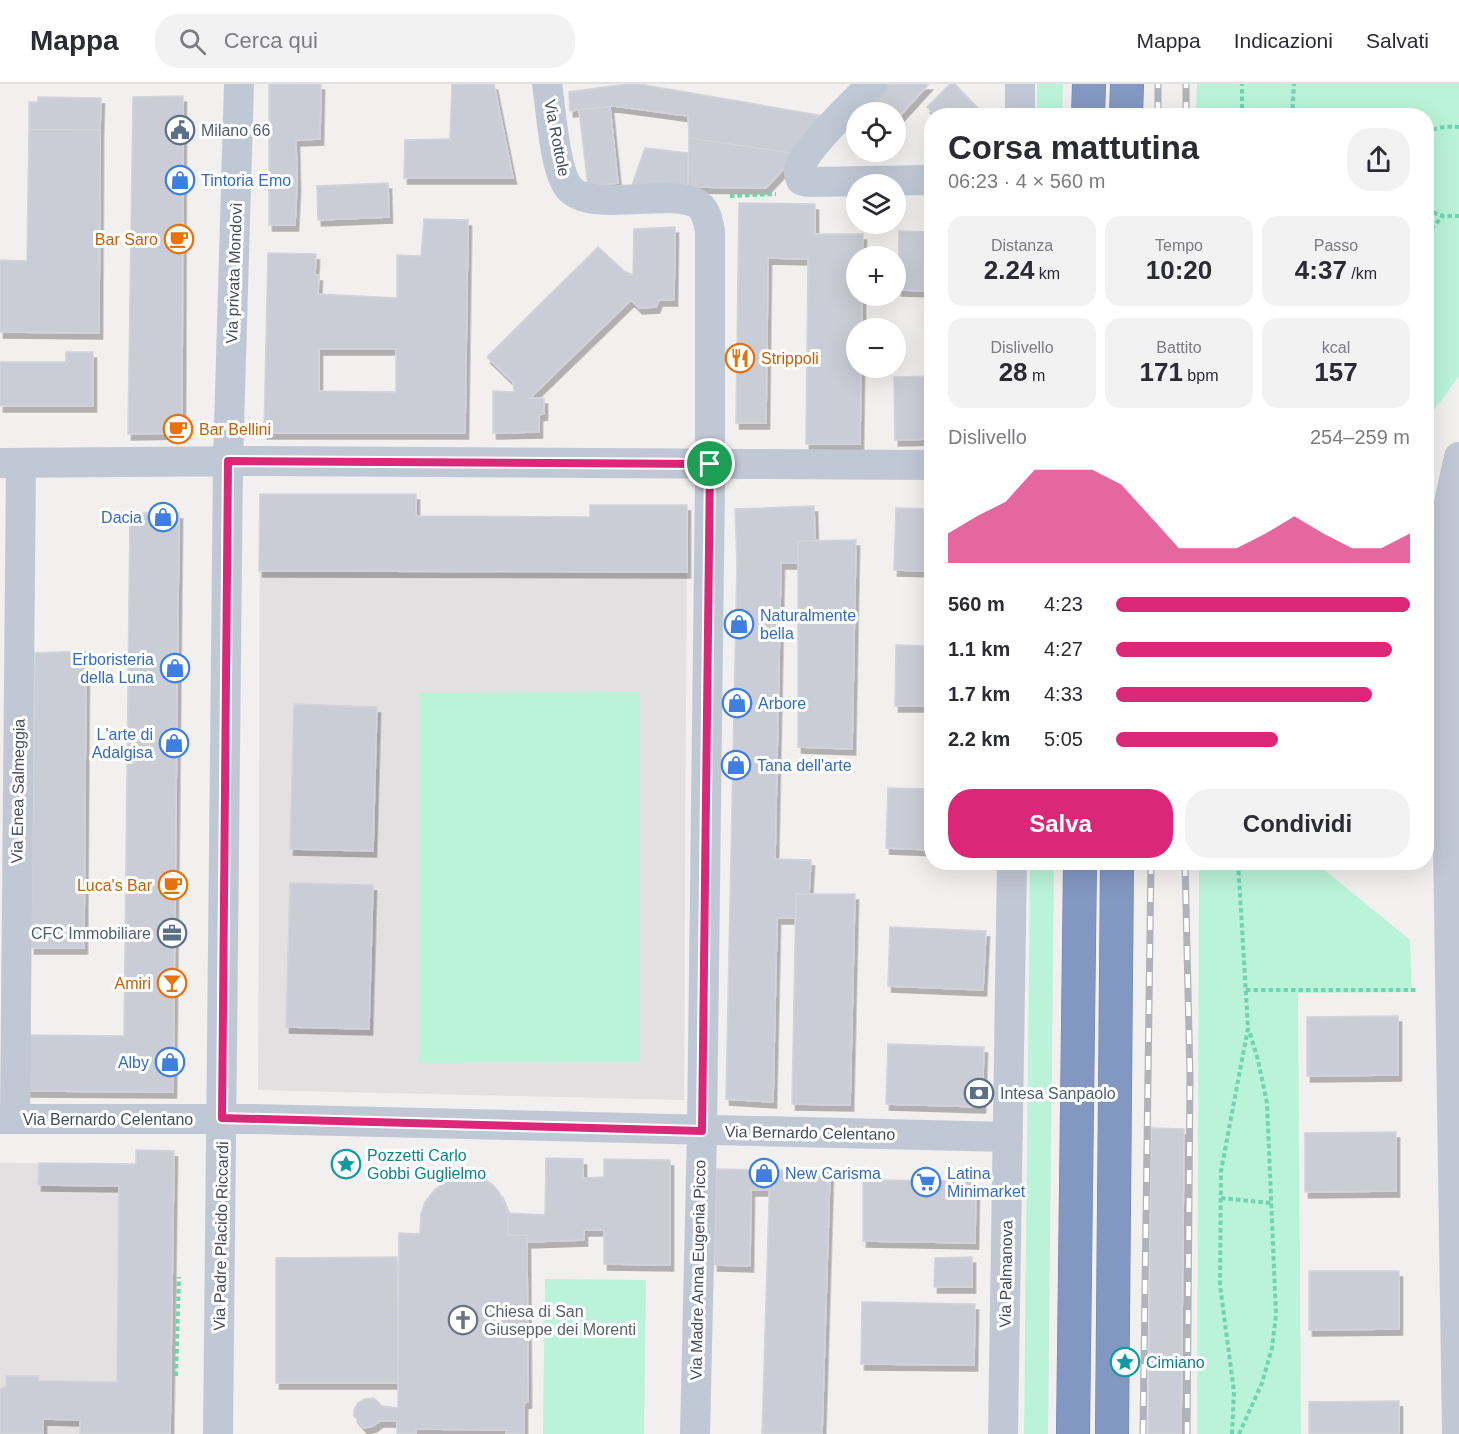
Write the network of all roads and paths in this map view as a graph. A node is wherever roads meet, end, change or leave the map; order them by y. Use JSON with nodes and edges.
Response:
{"nodes":[{"id":1,"x":239,"y":84,"type":"edge"},
{"id":2,"x":547,"y":84,"type":"edge"},
{"id":3,"x":872,"y":84,"type":"edge"},
{"id":4,"x":1020,"y":84,"type":"edge"},
{"id":5,"x":1089,"y":84,"type":"edge"},
{"id":6,"x":1127,"y":84,"type":"edge"},
{"id":7,"x":1242,"y":84,"type":"edge"},
{"id":8,"x":1294,"y":84,"type":"edge"},
{"id":9,"x":1020,"y":108,"type":"edge"},
{"id":10,"x":1088,"y":108,"type":"edge"},
{"id":11,"x":1126,"y":108,"type":"edge"},
{"id":12,"x":1242,"y":108,"type":"edge"},
{"id":13,"x":1292,"y":108,"type":"edge"},
{"id":14,"x":1459,"y":127,"type":"edge"},
{"id":15,"x":1434,"y":129,"type":"edge"},
{"id":16,"x":801,"y":180,"type":"junction"},
{"id":17,"x":924,"y":180,"type":"edge"},
{"id":18,"x":730,"y":196,"type":"dead end"},
{"id":19,"x":702,"y":208,"type":"joint"},
{"id":20,"x":1434,"y":213,"type":"edge"},
{"id":21,"x":1443,"y":216,"type":"junction"},
{"id":22,"x":1459,"y":216,"type":"edge"},
{"id":23,"x":1434,"y":226,"type":"edge"},
{"id":24,"x":1459,"y":457,"type":"edge"},
{"id":25,"x":228,"y":461,"type":"junction"},
{"id":26,"x":10,"y":463,"type":"edge"},
{"id":27,"x":710,"y":464,"type":"junction"},
{"id":28,"x":924,"y":465,"type":"edge"},
{"id":29,"x":1012,"y":870,"type":"edge"},
{"id":30,"x":1080,"y":870,"type":"edge"},
{"id":31,"x":1117,"y":870,"type":"edge"},
{"id":32,"x":1238,"y":870,"type":"edge"},
{"id":33,"x":1246,"y":990,"type":"junction"},
{"id":34,"x":1418,"y":990,"type":"dead end"},
{"id":35,"x":1248,"y":1028,"type":"junction"},
{"id":36,"x":222,"y":1118,"type":"junction"},
{"id":37,"x":7,"y":1119,"type":"edge"},
{"id":38,"x":702,"y":1131,"type":"junction"},
{"id":39,"x":1008,"y":1137,"type":"junction"},
{"id":40,"x":1221,"y":1198,"type":"junction"},
{"id":41,"x":1271,"y":1203,"type":"junction"},
{"id":42,"x":179,"y":1277,"type":"dead end"},
{"id":43,"x":1457,"y":1283,"type":"edge"},
{"id":44,"x":176,"y":1376,"type":"dead end"},
{"id":45,"x":218,"y":1434,"type":"edge"},
{"id":46,"x":695,"y":1434,"type":"edge"},
{"id":47,"x":1003,"y":1434,"type":"edge"},
{"id":48,"x":1073,"y":1434,"type":"edge"},
{"id":49,"x":1112,"y":1434,"type":"edge"},
{"id":50,"x":1232,"y":1434,"type":"edge"},
{"id":51,"x":1239,"y":1434,"type":"edge"},
{"id":52,"x":1457,"y":1434,"type":"edge"}],
"edges":[{"from":1,"to":25,"type":"street","name":"Via privata Mondovì"},
{"from":2,"to":19,"type":"street","name":"Via Rottole"},
{"from":3,"to":16,"type":"street"},
{"from":4,"to":9,"type":"street"},
{"from":5,"to":10,"type":"highway"},
{"from":6,"to":11,"type":"highway"},
{"from":7,"to":12,"type":"path"},
{"from":8,"to":13,"type":"path"},
{"from":14,"to":15,"type":"path"},
{"from":16,"to":17,"type":"street"},
{"from":16,"to":18,"type":"path"},
{"from":19,"to":27,"type":"street","name":"Via Madre Anna Eugenia Picco"},
{"from":20,"to":21,"type":"path"},
{"from":21,"to":22,"type":"path"},
{"from":21,"to":23,"type":"path"},
{"from":24,"to":43,"type":"street"},
{"from":25,"to":26,"type":"street"},
{"from":25,"to":27,"type":"street"},
{"from":25,"to":36,"type":"street","name":"Via Padre Placido Riccardi"},
{"from":26,"to":37,"type":"street","name":"Via Enea Salmeggia"},
{"from":27,"to":28,"type":"street"},
{"from":27,"to":38,"type":"street","name":"Via Madre Anna Eugenia Picco"},
{"from":29,"to":39,"type":"street","name":"Via Palmanova"},
{"from":30,"to":48,"type":"highway"},
{"from":31,"to":49,"type":"highway"},
{"from":32,"to":33,"type":"path"},
{"from":33,"to":34,"type":"path"},
{"from":33,"to":35,"type":"path"},
{"from":35,"to":40,"type":"path"},
{"from":35,"to":41,"type":"path"},
{"from":36,"to":37,"type":"street","name":"Via Bernardo Celentano"},
{"from":36,"to":38,"type":"street","name":"Via Bernardo Celentano"},
{"from":36,"to":45,"type":"street","name":"Via Padre Placido Riccardi"},
{"from":38,"to":39,"type":"street","name":"Via Bernardo Celentano"},
{"from":38,"to":46,"type":"street","name":"Via Madre Anna Eugenia Picco"},
{"from":39,"to":47,"type":"street","name":"Via Palmanova"},
{"from":40,"to":41,"type":"path"},
{"from":40,"to":50,"type":"path"},
{"from":41,"to":51,"type":"path"},
{"from":42,"to":44,"type":"path"},
{"from":43,"to":52,"type":"street"}]}
